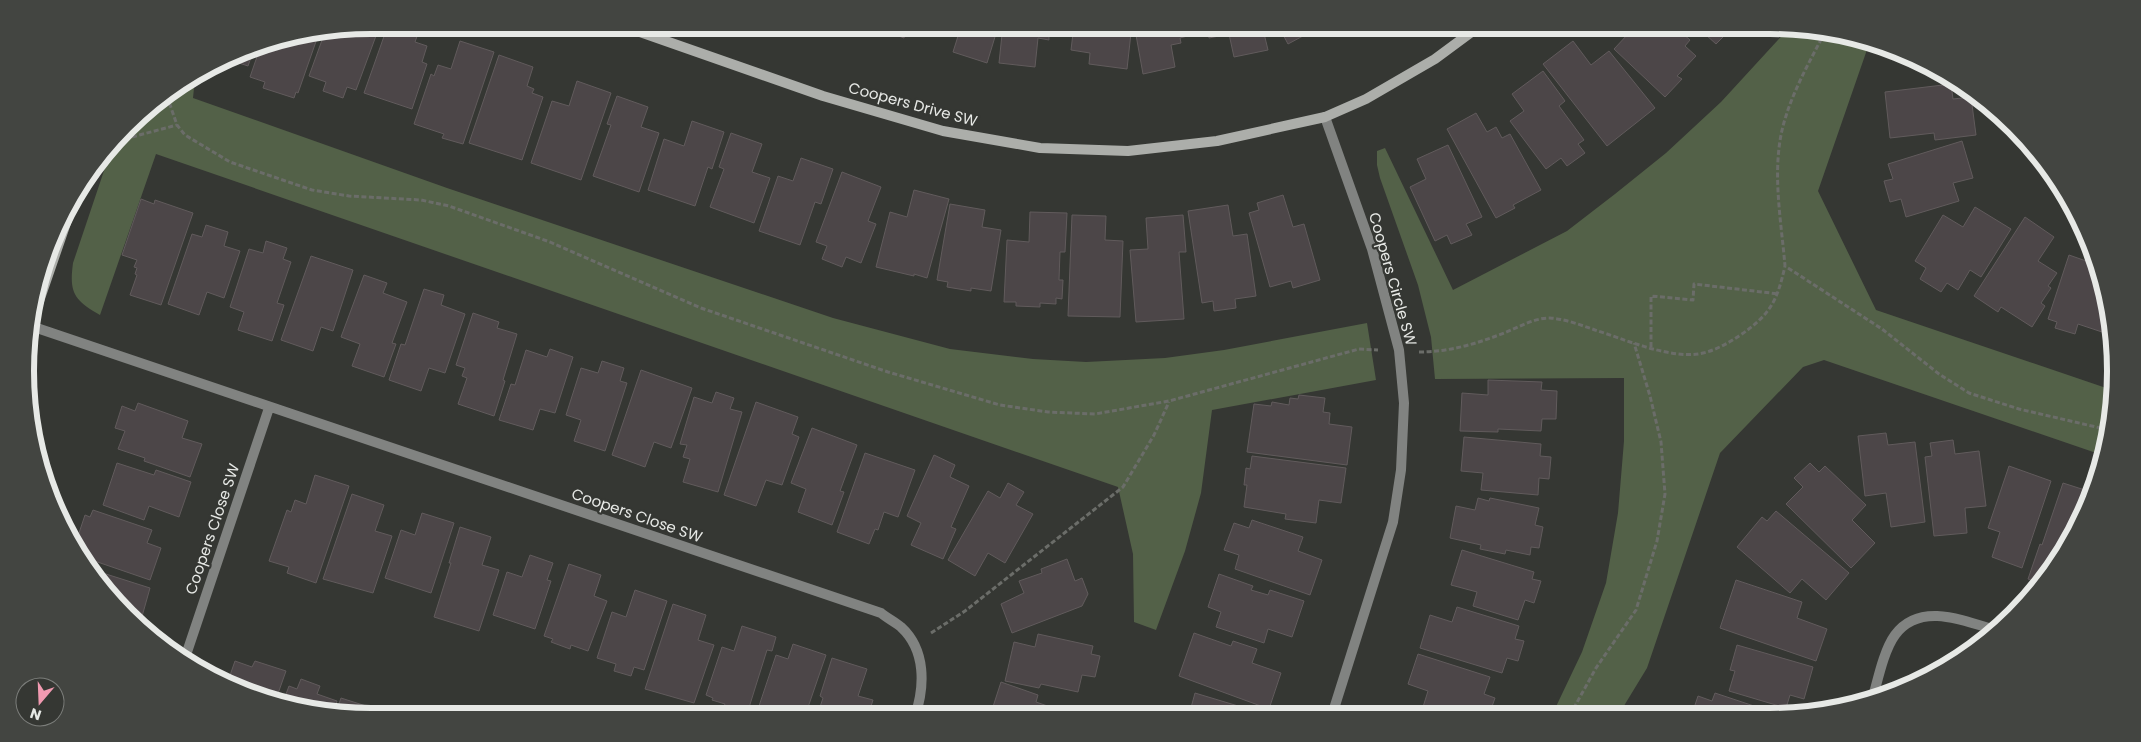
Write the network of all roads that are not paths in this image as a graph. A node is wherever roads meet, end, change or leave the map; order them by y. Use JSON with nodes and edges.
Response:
{"nodes":[{"id":1,"x":646,"y":34,"type":"edge"},
{"id":2,"x":1469,"y":34,"type":"edge"},
{"id":3,"x":1325,"y":117,"type":"junction"},
{"id":4,"x":37,"y":331,"type":"edge"},
{"id":5,"x":269,"y":408,"type":"junction"},
{"id":6,"x":1989,"y":628,"type":"edge"},
{"id":7,"x":187,"y":653,"type":"edge"},
{"id":8,"x":1875,"y":691,"type":"edge"},
{"id":9,"x":918,"y":708,"type":"edge"},
{"id":10,"x":1334,"y":708,"type":"edge"}],
"edges":[{"from":1,"to":3,"type":"street","name":"Coopers Drive SW"},
{"from":2,"to":3,"type":"street","name":"Coopers Drive SW"},
{"from":3,"to":10,"type":"street","name":"Coopers Circle SW"},
{"from":4,"to":5,"type":"street","name":"Coopers Close SW"},
{"from":5,"to":7,"type":"street","name":"Coopers Close SW"},
{"from":5,"to":9,"type":"street","name":"Coopers Close SW"},
{"from":6,"to":8,"type":"street"}]}
